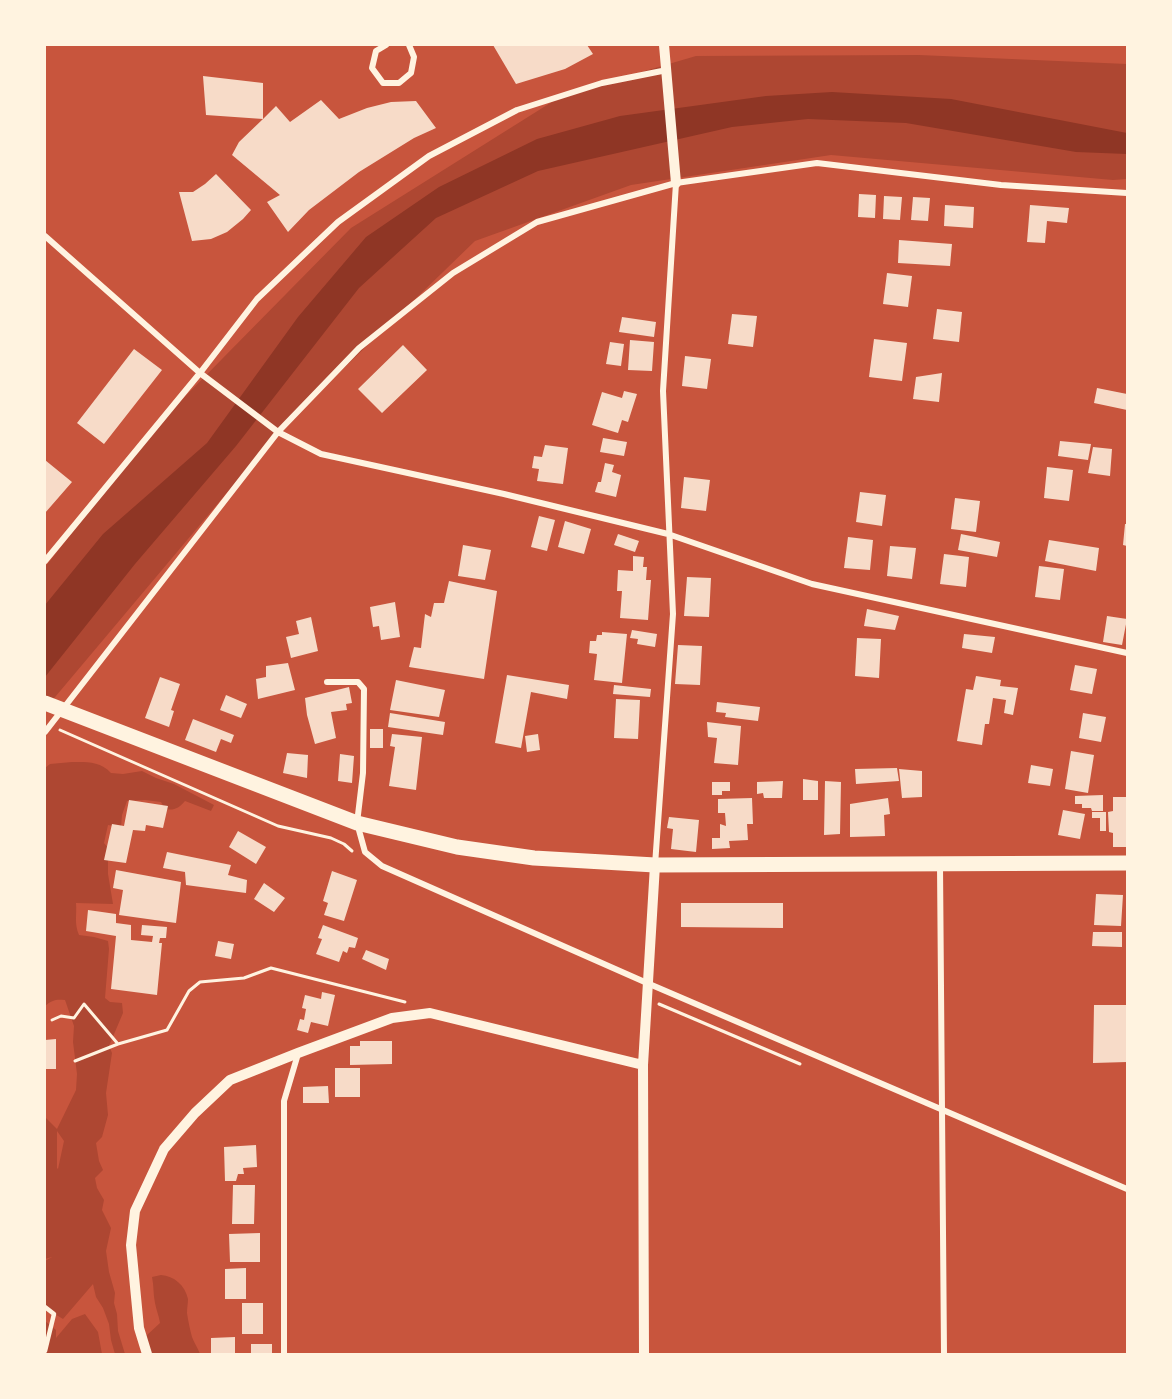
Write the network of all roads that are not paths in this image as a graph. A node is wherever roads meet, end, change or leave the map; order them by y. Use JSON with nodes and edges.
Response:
{"nodes":[{"id":1,"x":386,"y":45,"type":"edge"},
{"id":2,"x":409,"y":45,"type":"edge"},
{"id":3,"x":664,"y":45,"type":"edge"},
{"id":4,"x":667,"y":70,"type":"junction"},
{"id":5,"x":676,"y":183,"type":"junction"},
{"id":6,"x":1127,"y":193,"type":"edge"},
{"id":7,"x":45,"y":236,"type":"edge"},
{"id":8,"x":200,"y":373,"type":"junction"},
{"id":9,"x":278,"y":432,"type":"junction"},
{"id":10,"x":668,"y":534,"type":"junction"},
{"id":11,"x":45,"y":561,"type":"edge"},
{"id":12,"x":1127,"y":653,"type":"edge"},
{"id":13,"x":327,"y":682,"type":"dead end"},
{"id":14,"x":45,"y":703,"type":"edge"},
{"id":15,"x":63,"y":710,"type":"junction"},
{"id":16,"x":45,"y":732,"type":"edge"},
{"id":17,"x":357,"y":823,"type":"junction"},
{"id":18,"x":940,"y":863,"type":"junction"},
{"id":19,"x":1127,"y":863,"type":"edge"},
{"id":20,"x":655,"y":865,"type":"junction"},
{"id":21,"x":647,"y":983,"type":"junction"},
{"id":22,"x":298,"y":1053,"type":"junction"},
{"id":23,"x":643,"y":1065,"type":"junction"},
{"id":24,"x":942,"y":1109,"type":"junction"},
{"id":25,"x":1127,"y":1189,"type":"edge"},
{"id":26,"x":45,"y":1307,"type":"edge"},
{"id":27,"x":45,"y":1351,"type":"edge"},
{"id":28,"x":147,"y":1354,"type":"edge"},
{"id":29,"x":284,"y":1354,"type":"edge"},
{"id":30,"x":644,"y":1354,"type":"edge"},
{"id":31,"x":944,"y":1354,"type":"edge"}],
"edges":[{"from":1,"to":2,"type":"street"},
{"from":3,"to":4,"type":"street"},
{"from":4,"to":5,"type":"street"},
{"from":4,"to":8,"type":"street"},
{"from":5,"to":6,"type":"street"},
{"from":5,"to":9,"type":"street"},
{"from":5,"to":10,"type":"street"},
{"from":7,"to":8,"type":"street"},
{"from":8,"to":9,"type":"street"},
{"from":8,"to":11,"type":"street"},
{"from":9,"to":10,"type":"street"},
{"from":9,"to":15,"type":"street"},
{"from":10,"to":12,"type":"street"},
{"from":10,"to":20,"type":"street"},
{"from":13,"to":17,"type":"street"},
{"from":14,"to":15,"type":"main road"},
{"from":15,"to":16,"type":"street"},
{"from":15,"to":17,"type":"main road"},
{"from":17,"to":20,"type":"main road"},
{"from":17,"to":21,"type":"street"},
{"from":18,"to":19,"type":"main road"},
{"from":18,"to":20,"type":"main road"},
{"from":18,"to":24,"type":"street"},
{"from":20,"to":21,"type":"street"},
{"from":21,"to":23,"type":"street"},
{"from":21,"to":24,"type":"street"},
{"from":22,"to":23,"type":"street"},
{"from":22,"to":28,"type":"street"},
{"from":22,"to":29,"type":"street"},
{"from":23,"to":30,"type":"street"},
{"from":24,"to":25,"type":"street"},
{"from":24,"to":31,"type":"street"},
{"from":26,"to":27,"type":"lane"}]}
